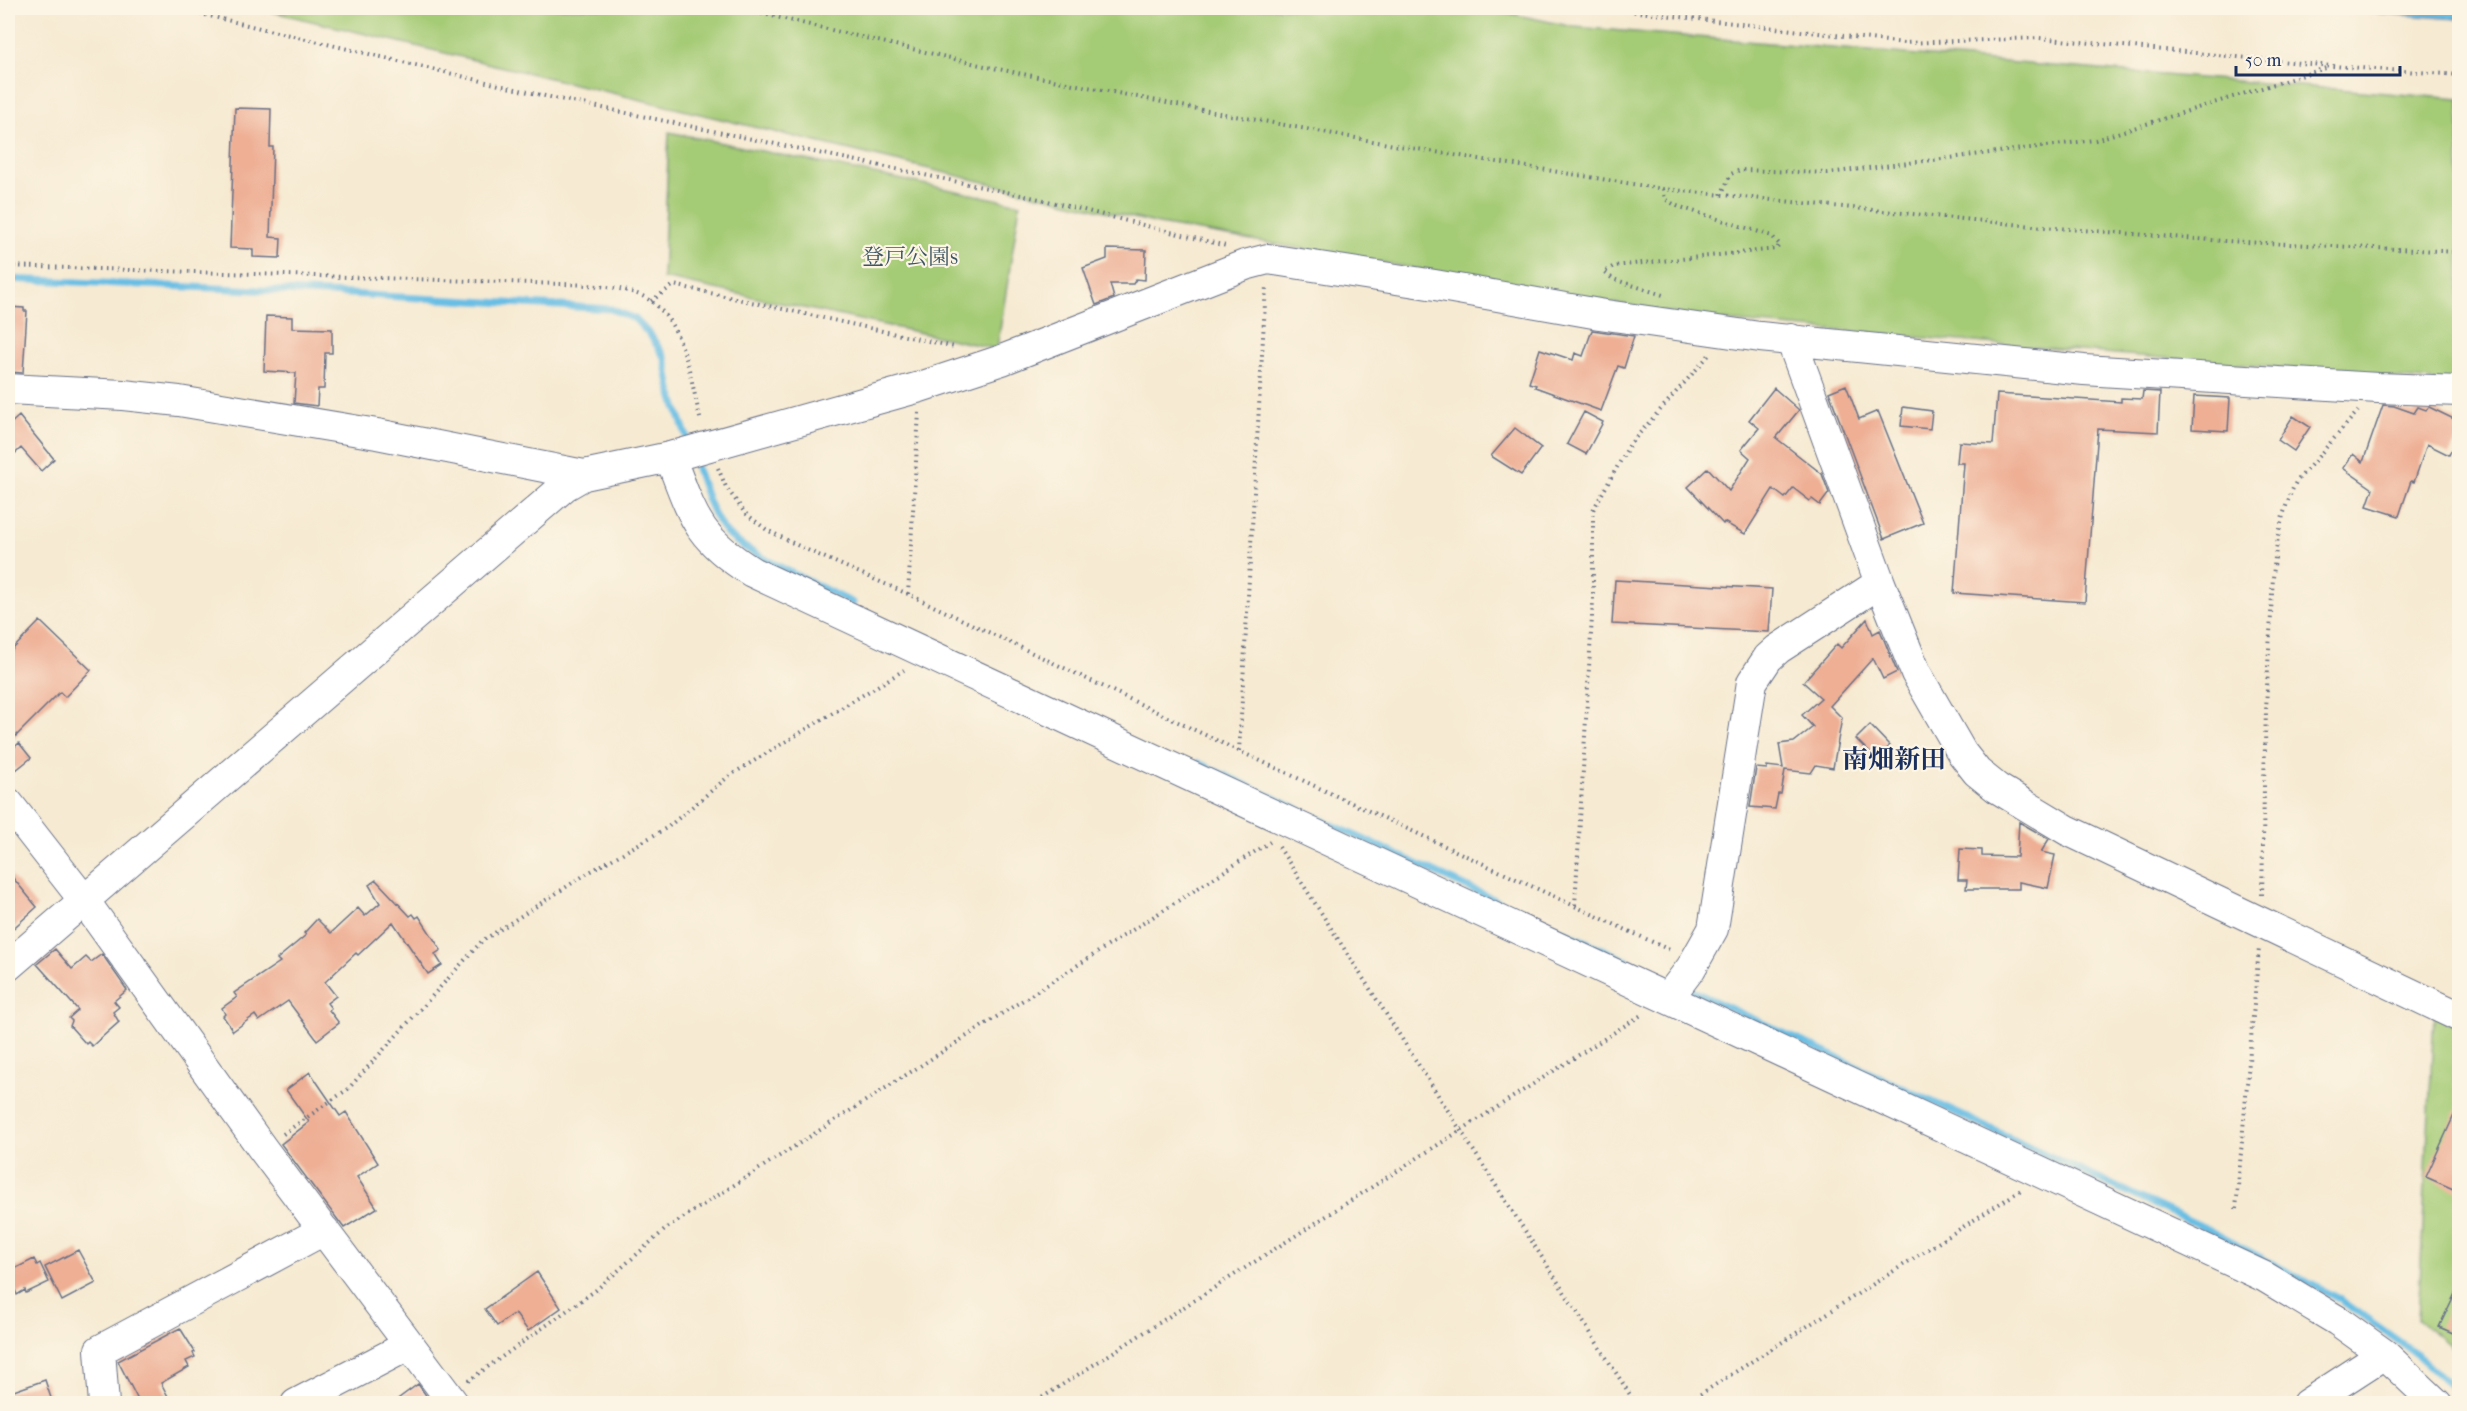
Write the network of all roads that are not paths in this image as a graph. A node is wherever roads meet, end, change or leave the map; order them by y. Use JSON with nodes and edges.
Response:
{"nodes":[{"id":1,"x":1791,"y":339,"type":"junction"},
{"id":2,"x":8,"y":389,"type":"edge"},
{"id":3,"x":2460,"y":391,"type":"edge"},
{"id":4,"x":670,"y":457,"type":"junction"},
{"id":5,"x":584,"y":475,"type":"junction"},
{"id":6,"x":1880,"y":583,"type":"junction"},
{"id":7,"x":8,"y":803,"type":"edge"},
{"id":8,"x":83,"y":899,"type":"junction"},
{"id":9,"x":8,"y":966,"type":"edge"},
{"id":10,"x":1682,"y":980,"type":"junction"},
{"id":11,"x":2460,"y":1017,"type":"edge"},
{"id":12,"x":324,"y":1230,"type":"junction"},
{"id":13,"x":409,"y":1345,"type":"junction"},
{"id":14,"x":2384,"y":1354,"type":"junction"},
{"id":15,"x":451,"y":1399,"type":"edge"},
{"id":16,"x":104,"y":1404,"type":"edge"},
{"id":17,"x":296,"y":1404,"type":"edge"},
{"id":18,"x":2307,"y":1404,"type":"edge"},
{"id":19,"x":2437,"y":1404,"type":"edge"}],
"edges":[{"from":1,"to":3,"type":"street"},
{"from":1,"to":4,"type":"street"},
{"from":1,"to":6,"type":"street"},
{"from":2,"to":5,"type":"street"},
{"from":4,"to":5,"type":"street"},
{"from":4,"to":10,"type":"street"},
{"from":5,"to":8,"type":"street"},
{"from":6,"to":10,"type":"street"},
{"from":6,"to":11,"type":"street"},
{"from":7,"to":8,"type":"street"},
{"from":8,"to":9,"type":"street"},
{"from":8,"to":12,"type":"street"},
{"from":10,"to":14,"type":"street"},
{"from":12,"to":13,"type":"street"},
{"from":12,"to":16,"type":"street"},
{"from":13,"to":15,"type":"street"},
{"from":13,"to":17,"type":"street"},
{"from":14,"to":18,"type":"street"},
{"from":14,"to":19,"type":"street"}]}
